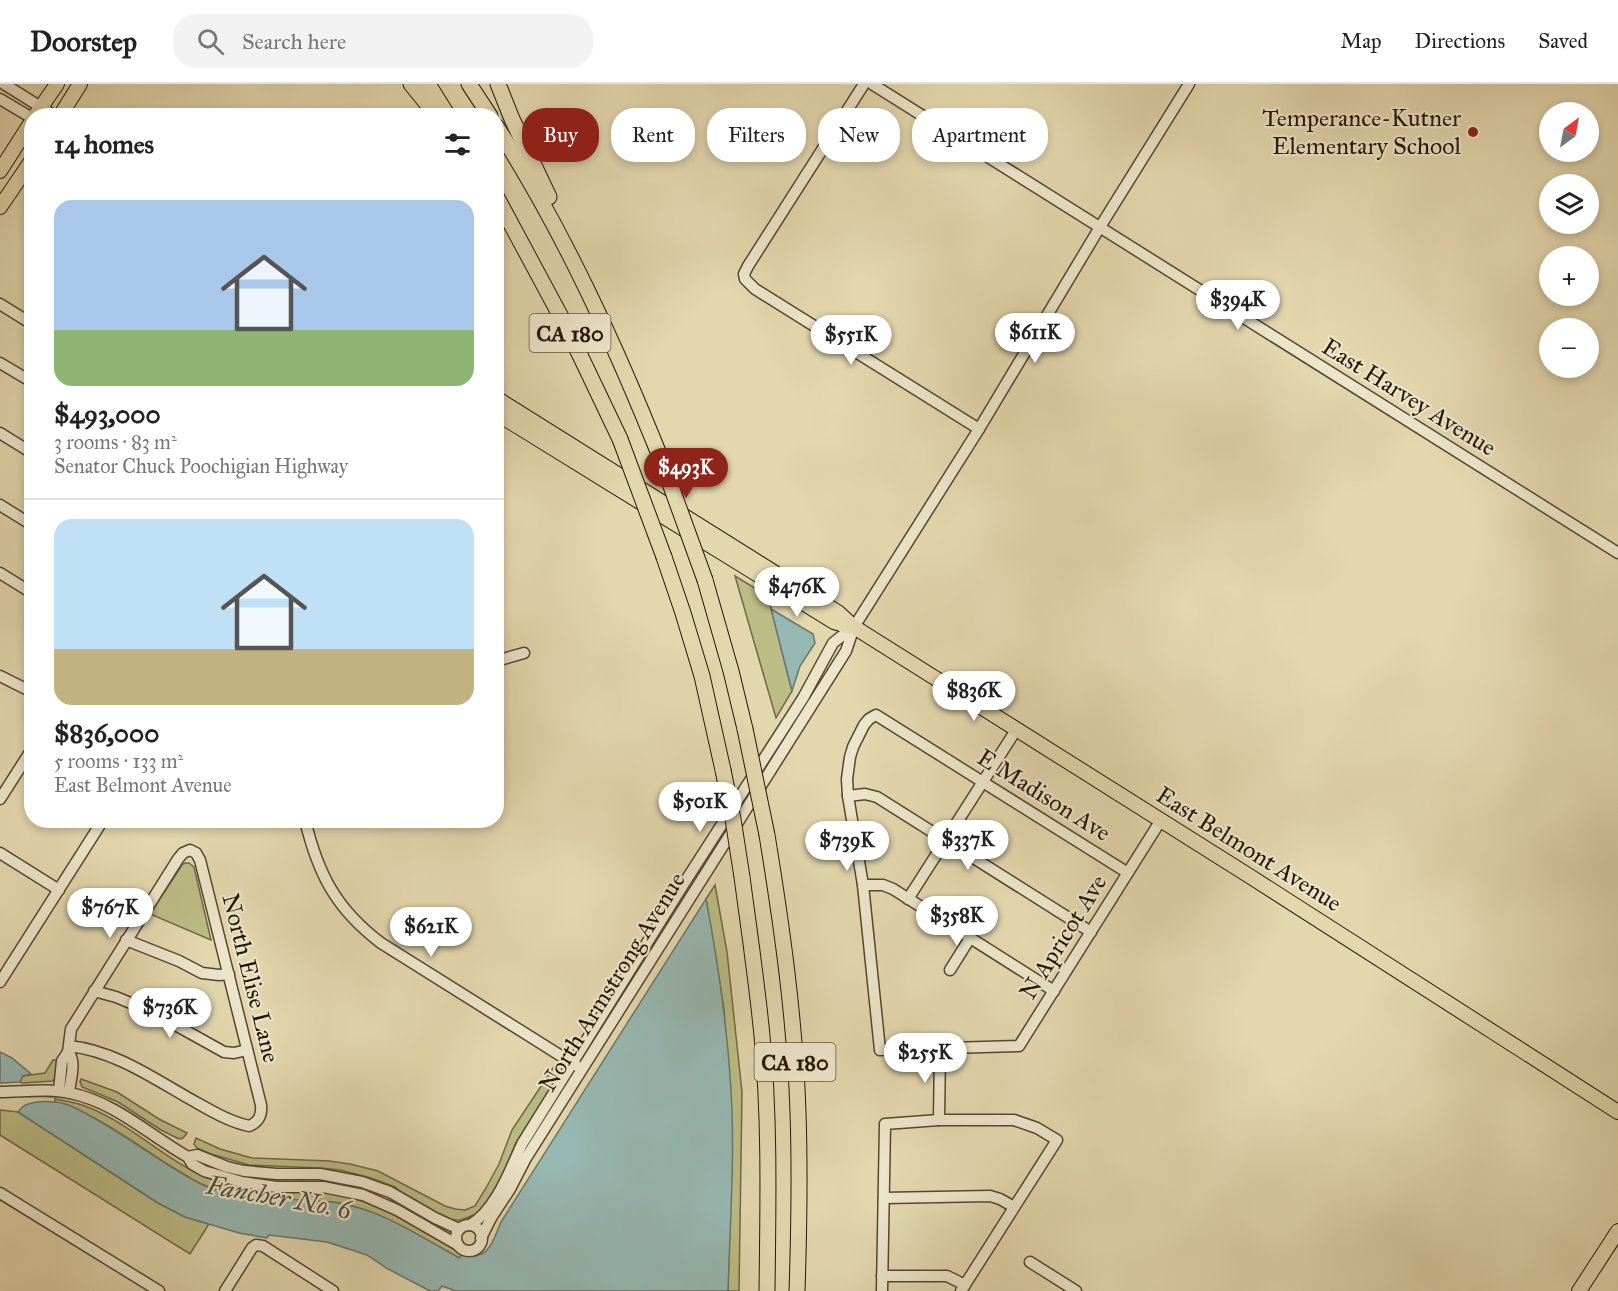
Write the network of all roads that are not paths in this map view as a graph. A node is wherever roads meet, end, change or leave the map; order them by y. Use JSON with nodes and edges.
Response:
{"nodes":[{"id":1,"x":4,"y":84,"type":"edge"},
{"id":2,"x":57,"y":84,"type":"edge"},
{"id":3,"x":80,"y":84,"type":"edge"},
{"id":4,"x":411,"y":84,"type":"edge"},
{"id":5,"x":428,"y":84,"type":"edge"},
{"id":6,"x":469,"y":84,"type":"edge"},
{"id":7,"x":498,"y":84,"type":"edge"},
{"id":8,"x":864,"y":84,"type":"edge"},
{"id":9,"x":872,"y":84,"type":"edge"},
{"id":10,"x":1189,"y":84,"type":"edge"},
{"id":11,"x":0,"y":99,"type":"edge"},
{"id":12,"x":34,"y":108,"type":"edge"},
{"id":13,"x":40,"y":108,"type":"edge"},
{"id":14,"x":65,"y":108,"type":"edge"},
{"id":15,"x":430,"y":108,"type":"edge"},
{"id":16,"x":443,"y":108,"type":"edge"},
{"id":17,"x":485,"y":108,"type":"edge"},
{"id":18,"x":24,"y":115,"type":"edge"},
{"id":19,"x":24,"y":133,"type":"edge"},
{"id":20,"x":504,"y":139,"type":"edge"},
{"id":21,"x":0,"y":171,"type":"edge"},
{"id":22,"x":24,"y":172,"type":"edge"},
{"id":23,"x":0,"y":207,"type":"edge"},
{"id":24,"x":504,"y":211,"type":"edge"},
{"id":25,"x":504,"y":214,"type":"edge"},
{"id":26,"x":1100,"y":227,"type":"junction"},
{"id":27,"x":514,"y":229,"type":"junction"},
{"id":28,"x":590,"y":297,"type":"junction"},
{"id":29,"x":0,"y":304,"type":"edge"},
{"id":30,"x":24,"y":319,"type":"edge"},
{"id":31,"x":0,"y":363,"type":"edge"},
{"id":32,"x":24,"y":377,"type":"edge"},
{"id":33,"x":504,"y":403,"type":"edge"},
{"id":34,"x":504,"y":418,"type":"edge"},
{"id":35,"x":979,"y":429,"type":"junction"},
{"id":36,"x":0,"y":433,"type":"edge"},
{"id":37,"x":24,"y":448,"type":"edge"},
{"id":38,"x":0,"y":505,"type":"edge"},
{"id":39,"x":24,"y":520,"type":"edge"},
{"id":40,"x":1618,"y":553,"type":"edge"},
{"id":41,"x":0,"y":573,"type":"edge"},
{"id":42,"x":24,"y":586,"type":"edge"},
{"id":43,"x":854,"y":627,"type":"junction"},
{"id":44,"x":524,"y":654,"type":"dead end"},
{"id":45,"x":504,"y":659,"type":"edge"},
{"id":46,"x":0,"y":676,"type":"edge"},
{"id":47,"x":24,"y":688,"type":"edge"},
{"id":48,"x":1016,"y":730,"type":"junction"},
{"id":49,"x":24,"y":762,"type":"edge"},
{"id":50,"x":983,"y":782,"type":"junction"},
{"id":51,"x":848,"y":796,"type":"junction"},
{"id":52,"x":0,"y":799,"type":"edge"},
{"id":53,"x":1161,"y":820,"type":"junction"},
{"id":54,"x":97,"y":828,"type":"edge"},
{"id":55,"x":306,"y":828,"type":"edge"},
{"id":56,"x":946,"y":840,"type":"junction"},
{"id":57,"x":0,"y":854,"type":"edge"},
{"id":58,"x":1128,"y":873,"type":"junction"},
{"id":59,"x":863,"y":885,"type":"junction"},
{"id":60,"x":59,"y":890,"type":"junction"},
{"id":61,"x":908,"y":899,"type":"junction"},
{"id":62,"x":1091,"y":932,"type":"junction"},
{"id":63,"x":970,"y":938,"type":"junction"},
{"id":64,"x":126,"y":940,"type":"junction"},
{"id":65,"x":950,"y":970,"type":"dead end"},
{"id":66,"x":229,"y":974,"type":"junction"},
{"id":67,"x":0,"y":982,"type":"edge"},
{"id":68,"x":94,"y":991,"type":"junction"},
{"id":69,"x":1054,"y":991,"type":"junction"},
{"id":70,"x":940,"y":1048,"type":"junction"},
{"id":71,"x":69,"y":1049,"type":"junction"},
{"id":72,"x":247,"y":1050,"type":"junction"},
{"id":73,"x":577,"y":1067,"type":"junction"},
{"id":74,"x":0,"y":1092,"type":"edge"},
{"id":75,"x":64,"y":1092,"type":"junction"},
{"id":76,"x":1618,"y":1112,"type":"edge"},
{"id":77,"x":939,"y":1120,"type":"junction"},
{"id":78,"x":188,"y":1157,"type":"junction"},
{"id":79,"x":0,"y":1193,"type":"edge"},
{"id":80,"x":884,"y":1198,"type":"junction"},
{"id":81,"x":1014,"y":1207,"type":"junction"},
{"id":82,"x":465,"y":1227,"type":"junction"},
{"id":83,"x":1618,"y":1231,"type":"edge"},
{"id":84,"x":482,"y":1238,"type":"junction"},
{"id":85,"x":458,"y":1245,"type":"junction"},
{"id":86,"x":1030,"y":1262,"type":"dead end"},
{"id":87,"x":882,"y":1276,"type":"junction"},
{"id":88,"x":963,"y":1288,"type":"edge"},
{"id":89,"x":159,"y":1291,"type":"edge"},
{"id":90,"x":225,"y":1291,"type":"edge"},
{"id":91,"x":333,"y":1291,"type":"edge"},
{"id":92,"x":767,"y":1291,"type":"edge"},
{"id":93,"x":797,"y":1291,"type":"edge"},
{"id":94,"x":882,"y":1291,"type":"edge"},
{"id":95,"x":1076,"y":1291,"type":"edge"},
{"id":96,"x":1579,"y":1291,"type":"edge"}],
"edges":[{"from":1,"to":12,"type":"street"},
{"from":2,"to":13,"type":"main road"},
{"from":3,"to":14,"type":"main road"},
{"from":4,"to":15,"type":"highway"},
{"from":5,"to":16,"type":"highway"},
{"from":6,"to":17,"type":"highway"},
{"from":7,"to":28,"type":"highway"},
{"from":8,"to":35,"type":"street"},
{"from":9,"to":26,"type":"street","name":"East Harvey Avenue"},
{"from":10,"to":26,"type":"street","name":"North Armstrong Avenue"},
{"from":11,"to":18,"type":"street"},
{"from":19,"to":21,"type":"main road"},
{"from":20,"to":28,"type":"highway","number":"CA 180"},
{"from":22,"to":23,"type":"main road"},
{"from":24,"to":27,"type":"highway","number":"CA 180"},
{"from":25,"to":27,"type":"highway"},
{"from":26,"to":35,"type":"street","name":"North Armstrong Avenue"},
{"from":26,"to":40,"type":"street","name":"East Harvey Avenue"},
{"from":27,"to":92,"type":"highway","number":"CA 180","bridge":true},
{"from":28,"to":93,"type":"highway","number":"CA 180","bridge":true},
{"from":29,"to":30,"type":"street"},
{"from":31,"to":32,"type":"street"},
{"from":33,"to":43,"type":"main road","name":"East Belmont Avenue"},
{"from":34,"to":43,"type":"main road","name":"East Belmont Avenue"},
{"from":35,"to":43,"type":"street","name":"North Armstrong Avenue"},
{"from":36,"to":37,"type":"street"},
{"from":38,"to":39,"type":"street"},
{"from":41,"to":42,"type":"street"},
{"from":43,"to":48,"type":"main road","name":"East Belmont Avenue"},
{"from":43,"to":73,"type":"street","name":"North Armstrong Avenue"},
{"from":44,"to":45,"type":"street"},
{"from":46,"to":47,"type":"street"},
{"from":48,"to":50,"type":"street"},
{"from":48,"to":53,"type":"main road","name":"East Belmont Avenue"},
{"from":49,"to":52,"type":"street"},
{"from":50,"to":51,"type":"street","name":"E Madison Ave"},
{"from":50,"to":56,"type":"street"},
{"from":50,"to":58,"type":"street","name":"E Madison Ave"},
{"from":51,"to":56,"type":"street"},
{"from":51,"to":59,"type":"street"},
{"from":53,"to":58,"type":"street","name":"N Apricot Ave"},
{"from":53,"to":76,"type":"main road","name":"East Belmont Avenue"},
{"from":54,"to":60,"type":"street"},
{"from":55,"to":73,"type":"street"},
{"from":56,"to":61,"type":"street"},
{"from":56,"to":62,"type":"street"},
{"from":57,"to":60,"type":"street"},
{"from":58,"to":62,"type":"street","name":"N Apricot Ave"},
{"from":59,"to":61,"type":"street"},
{"from":59,"to":70,"type":"street"},
{"from":60,"to":67,"type":"street"},
{"from":61,"to":63,"type":"street"},
{"from":62,"to":69,"type":"street","name":"N Apricot Ave"},
{"from":63,"to":65,"type":"street"},
{"from":63,"to":69,"type":"street"},
{"from":64,"to":66,"type":"street"},
{"from":64,"to":66,"type":"street","name":"North Elise Lane"},
{"from":64,"to":68,"type":"street"},
{"from":66,"to":72,"type":"street","name":"North Elise Lane"},
{"from":68,"to":71,"type":"street"},
{"from":68,"to":72,"type":"street"},
{"from":69,"to":70,"type":"street","name":"N Apricot Ave"},
{"from":70,"to":77,"type":"street"},
{"from":71,"to":72,"type":"street","name":"North Elise Lane"},
{"from":71,"to":75,"type":"street"},
{"from":73,"to":82,"type":"street","name":"North Armstrong Avenue"},
{"from":73,"to":84,"type":"street","name":"North Armstrong Avenue"},
{"from":74,"to":75,"type":"street"},
{"from":75,"to":78,"type":"street"},
{"from":77,"to":80,"type":"street"},
{"from":77,"to":81,"type":"street"},
{"from":78,"to":82,"type":"street"},
{"from":78,"to":85,"type":"street"},
{"from":79,"to":89,"type":"street"},
{"from":80,"to":81,"type":"street"},
{"from":80,"to":87,"type":"street"},
{"from":81,"to":88,"type":"street"},
{"from":82,"to":84,"type":"street"},
{"from":82,"to":85,"type":"street"},
{"from":83,"to":96,"type":"main road"},
{"from":84,"to":85,"type":"street"},
{"from":86,"to":95,"type":"street"},
{"from":87,"to":88,"type":"street"},
{"from":87,"to":94,"type":"street"},
{"from":90,"to":91,"type":"street"}]}
